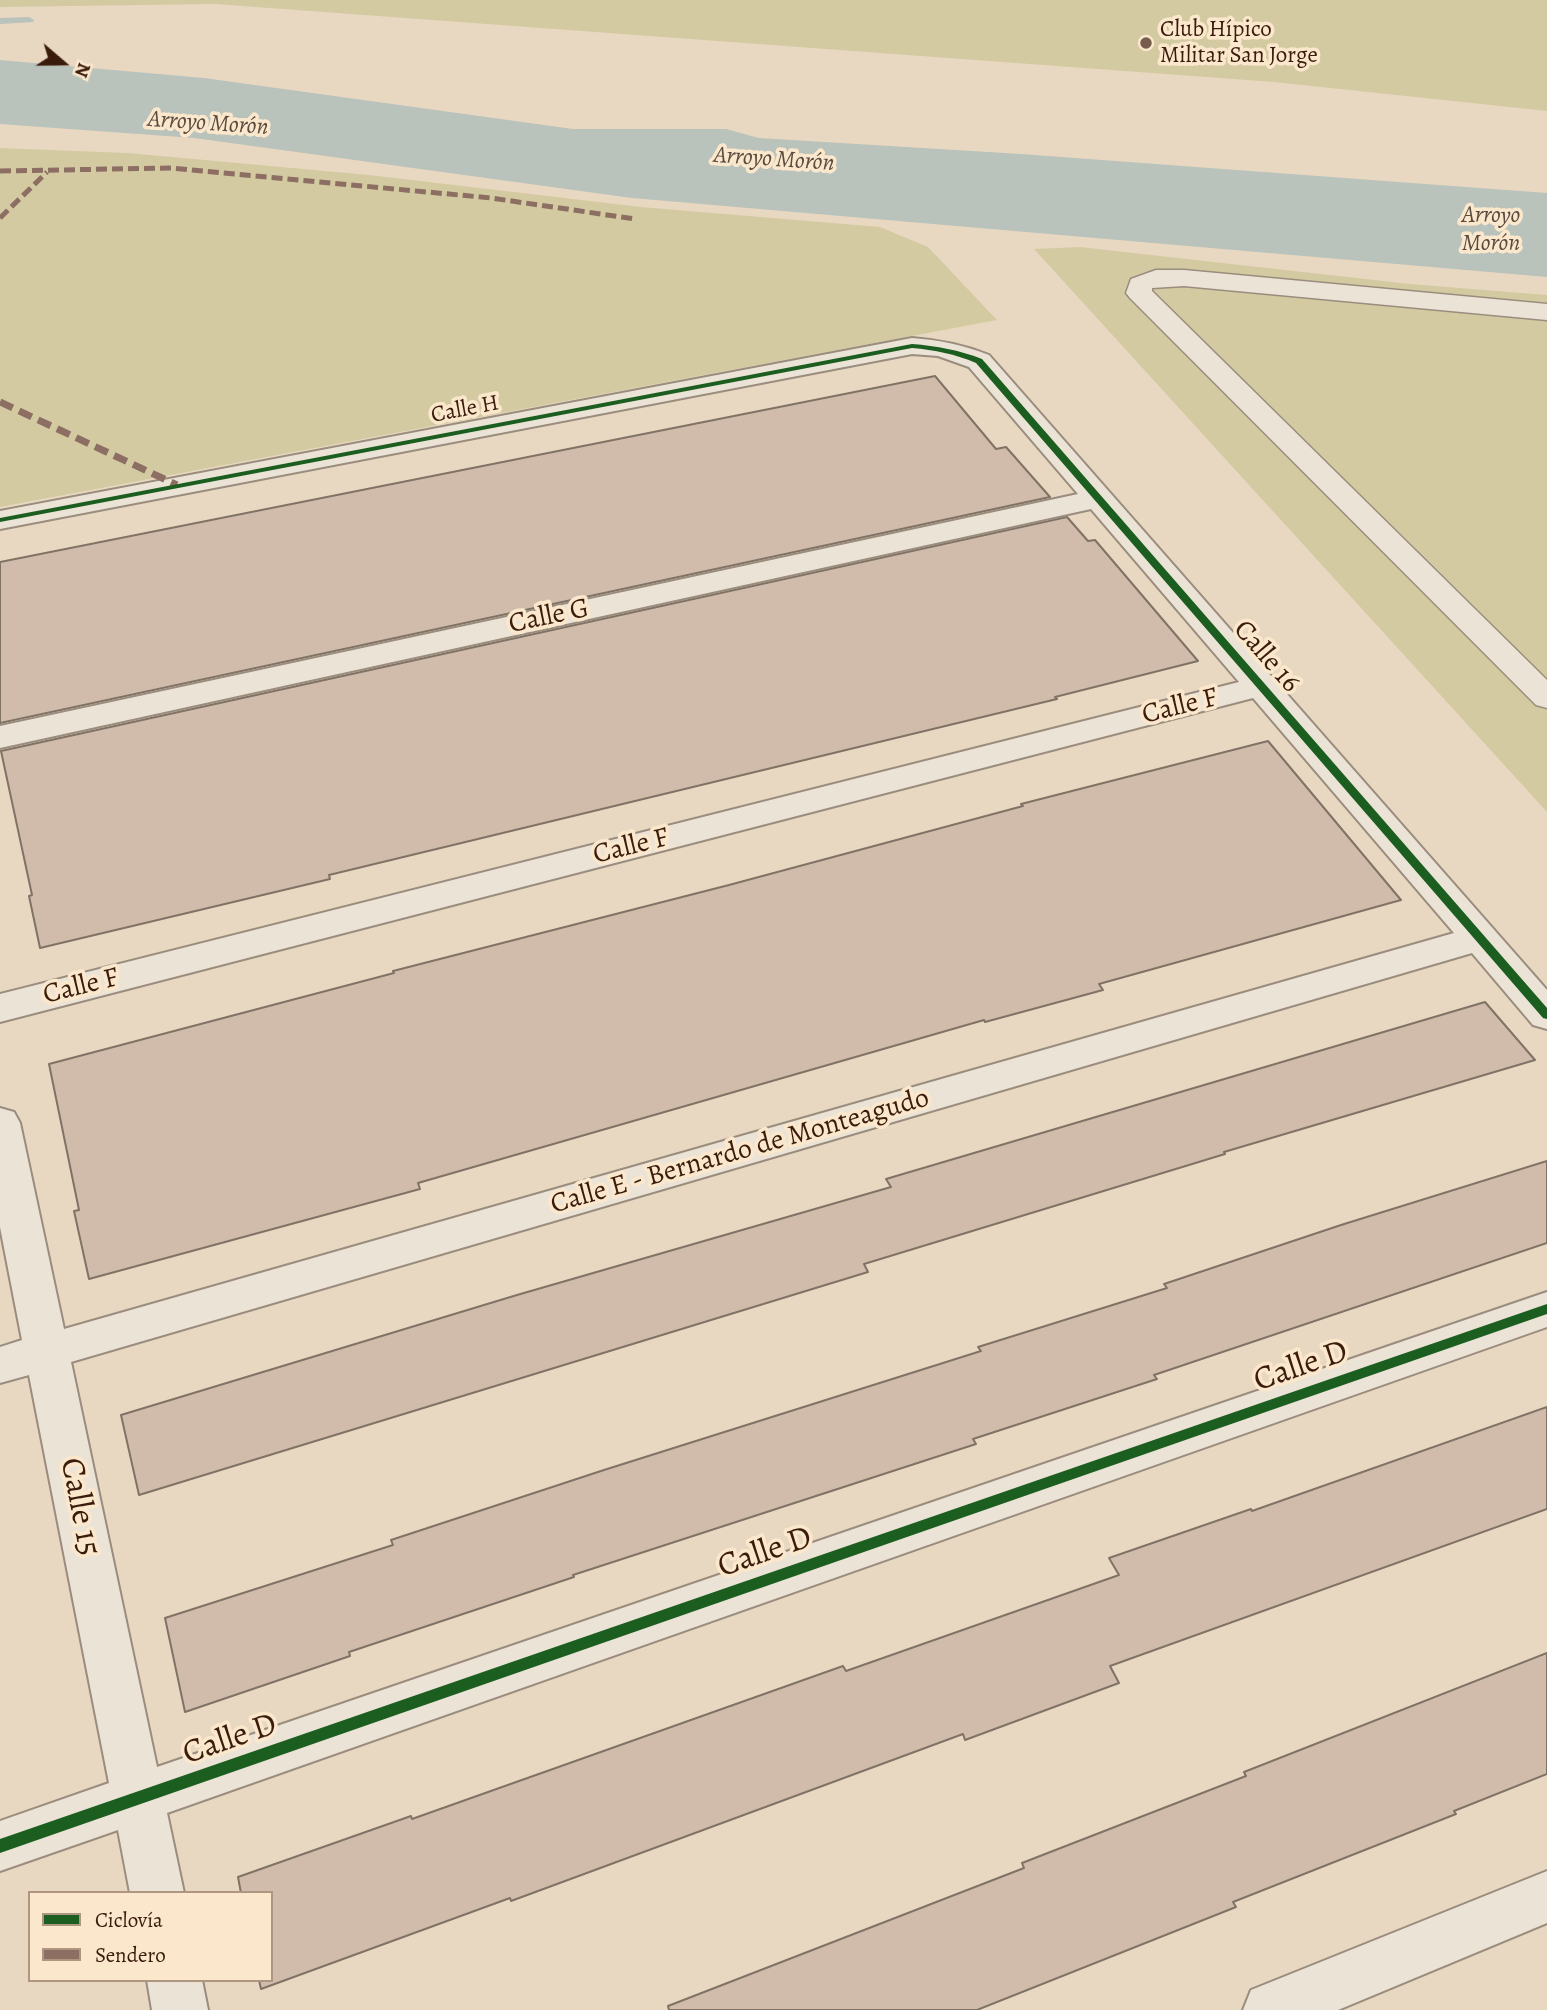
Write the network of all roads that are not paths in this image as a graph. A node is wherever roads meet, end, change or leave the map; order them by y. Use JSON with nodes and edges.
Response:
{"nodes":[{"id":1,"x":1547,"y":312,"type":"edge"},
{"id":2,"x":938,"y":348,"type":"joint"},
{"id":3,"x":1099,"y":498,"type":"junction"},
{"id":4,"x":0,"y":520,"type":"edge"},
{"id":5,"x":1262,"y":687,"type":"junction"},
{"id":6,"x":1547,"y":698,"type":"edge"},
{"id":7,"x":0,"y":737,"type":"edge"},
{"id":8,"x":1480,"y":938,"type":"junction"},
{"id":9,"x":0,"y":1007,"type":"edge"},
{"id":10,"x":1547,"y":1016,"type":"edge"},
{"id":11,"x":0,"y":1123,"type":"edge"},
{"id":12,"x":1547,"y":1309,"type":"edge"},
{"id":13,"x":48,"y":1351,"type":"junction"},
{"id":14,"x":0,"y":1365,"type":"edge"},
{"id":15,"x":138,"y":1800,"type":"junction"},
{"id":16,"x":0,"y":1846,"type":"edge"},
{"id":17,"x":156,"y":1891,"type":"edge"},
{"id":18,"x":1547,"y":1897,"type":"edge"},
{"id":19,"x":174,"y":1982,"type":"edge"},
{"id":20,"x":180,"y":2010,"type":"edge"},
{"id":21,"x":1271,"y":2010,"type":"edge"}],
"edges":[{"from":1,"to":6,"type":"lane"},
{"from":2,"to":3,"type":"street","name":"Calle 16"},
{"from":2,"to":4,"type":"street","name":"Calle H"},
{"from":3,"to":5,"type":"street","name":"Calle 16"},
{"from":3,"to":7,"type":"street","name":"Calle G"},
{"from":5,"to":8,"type":"street","name":"Calle 16"},
{"from":5,"to":9,"type":"street","name":"Calle F"},
{"from":8,"to":10,"type":"street","name":"Calle 16"},
{"from":8,"to":13,"type":"street","name":"Calle E - Bernardo de Monteagudo"},
{"from":11,"to":13,"type":"street","name":"Calle 15"},
{"from":12,"to":15,"type":"street","name":"Calle D"},
{"from":13,"to":14,"type":"street","name":"Calle E - Bernardo de Monteagudo"},
{"from":13,"to":15,"type":"street","name":"Calle 15"},
{"from":15,"to":16,"type":"street","name":"Calle D"},
{"from":15,"to":17,"type":"street","name":"Calle 15"},
{"from":18,"to":21,"type":"street"},
{"from":19,"to":20,"type":"street"}]}
